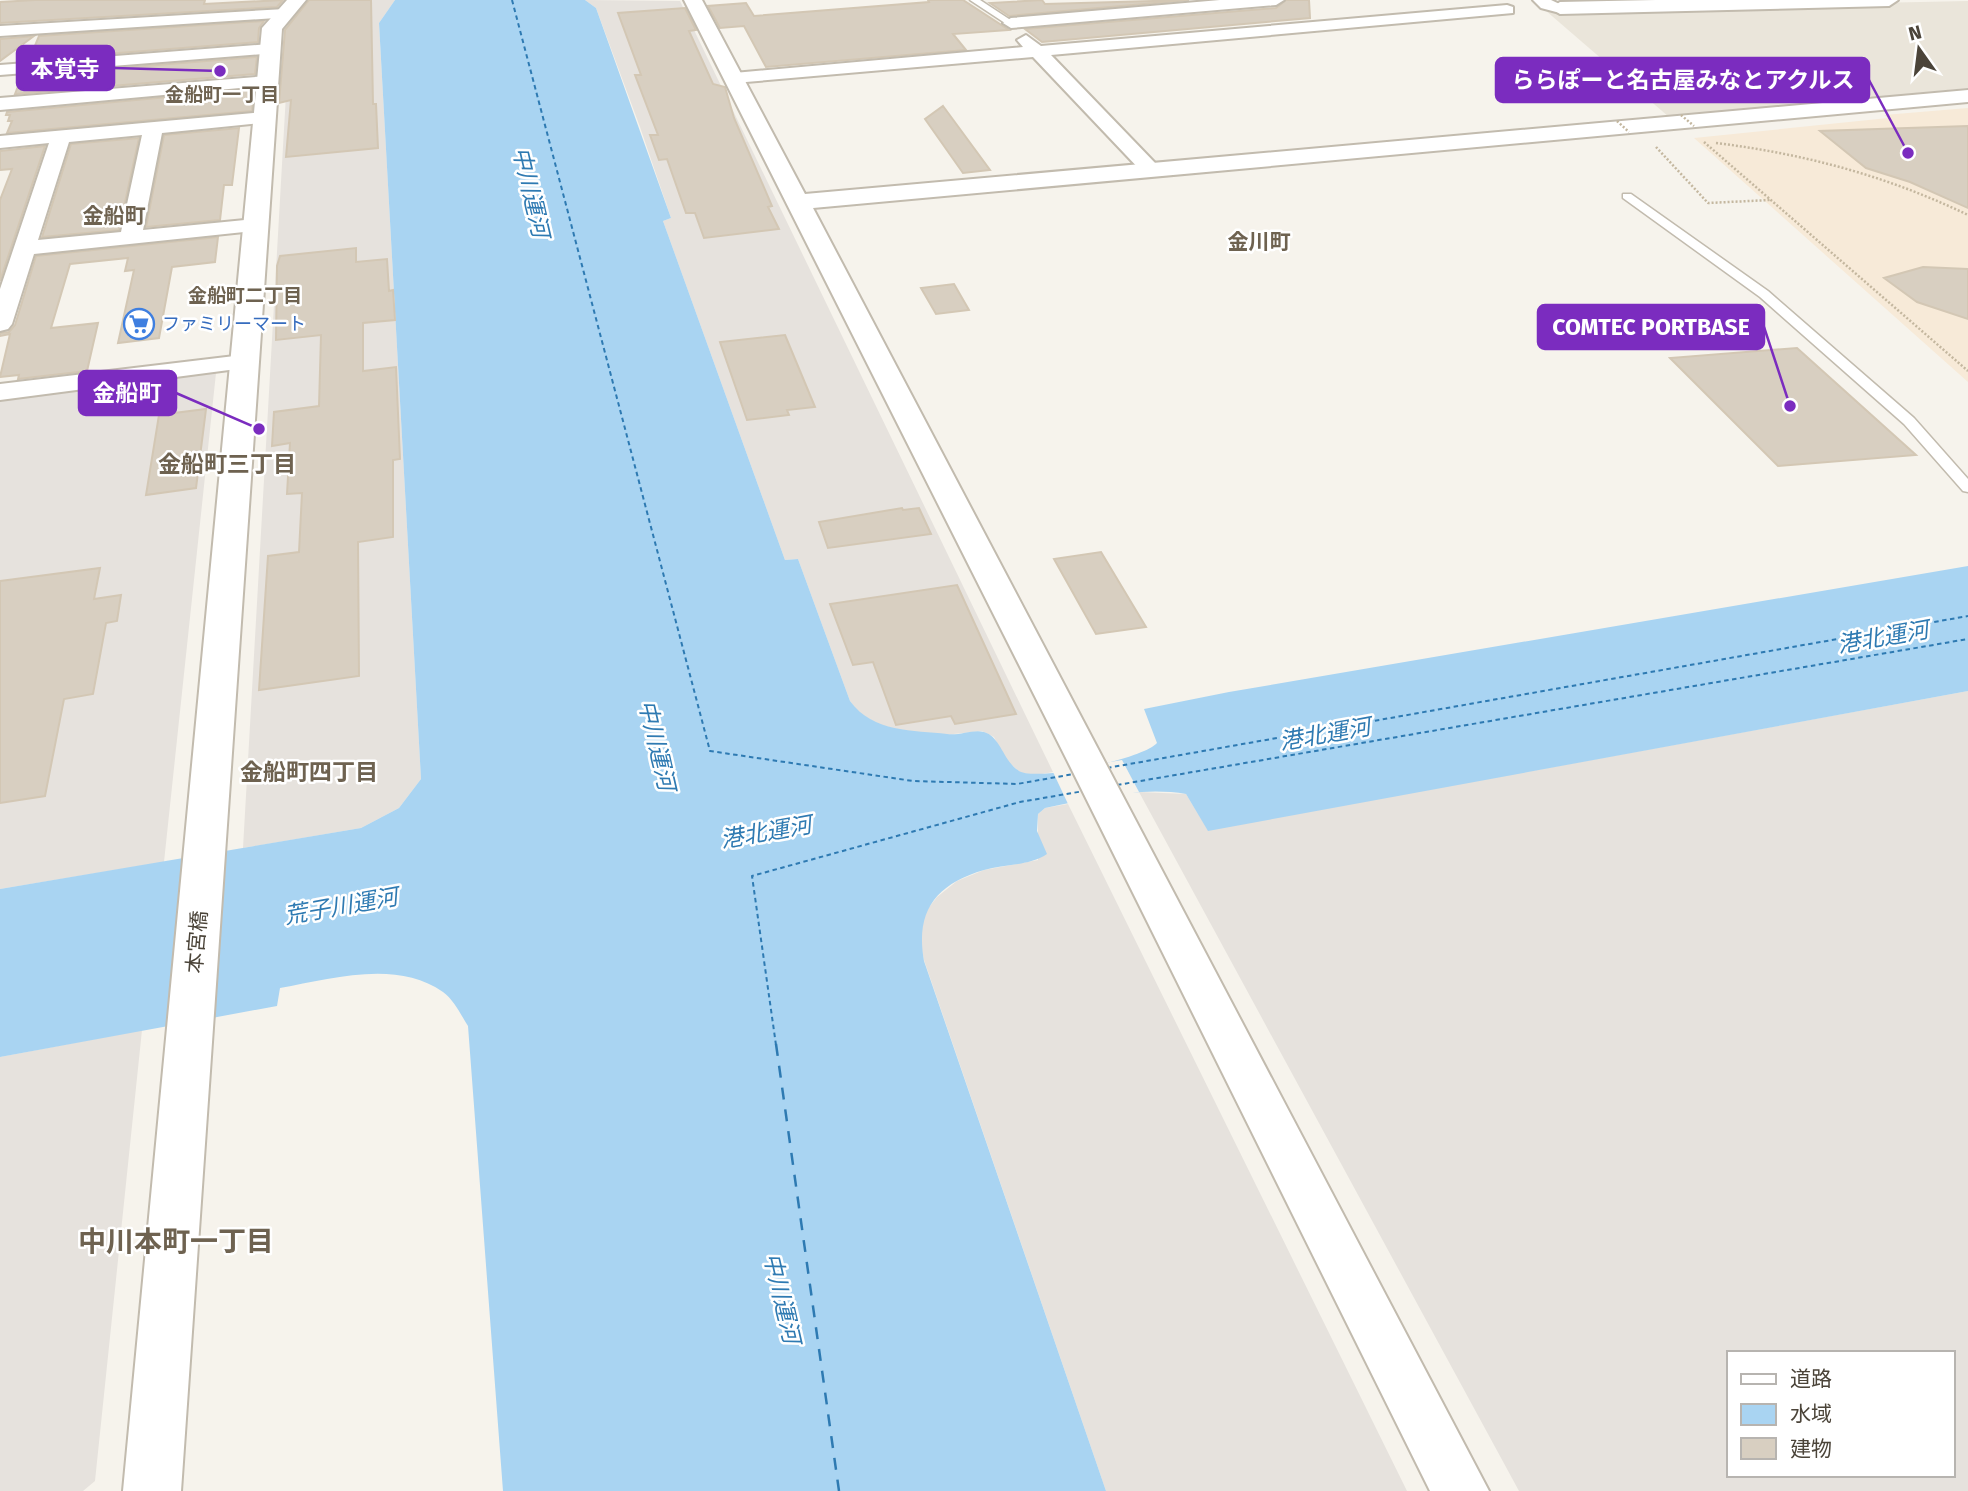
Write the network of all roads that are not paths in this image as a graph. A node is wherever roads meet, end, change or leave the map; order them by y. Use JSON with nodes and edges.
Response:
{"nodes":[{"id":1,"x":693,"y":0,"type":"edge"},
{"id":2,"x":974,"y":0,"type":"edge"},
{"id":3,"x":1276,"y":0,"type":"edge"},
{"id":4,"x":1437,"y":0,"type":"edge"},
{"id":5,"x":1541,"y":0,"type":"edge"},
{"id":6,"x":1889,"y":0,"type":"edge"},
{"id":7,"x":1257,"y":1,"type":"edge"},
{"id":8,"x":1709,"y":2,"type":"edge"},
{"id":9,"x":1225,"y":4,"type":"junction"},
{"id":10,"x":291,"y":7,"type":"edge"},
{"id":11,"x":1560,"y":8,"type":"joint"},
{"id":12,"x":1507,"y":10,"type":"dead end"},
{"id":13,"x":1452,"y":15,"type":"junction"},
{"id":14,"x":1011,"y":23,"type":"junction"},
{"id":15,"x":0,"y":31,"type":"edge"},
{"id":16,"x":29,"y":31,"type":"junction"},
{"id":17,"x":1252,"y":33,"type":"junction"},
{"id":18,"x":270,"y":49,"type":"junction"},
{"id":19,"x":1036,"y":52,"type":"junction"},
{"id":20,"x":4,"y":70,"type":"edge"},
{"id":21,"x":734,"y":78,"type":"junction"},
{"id":22,"x":267,"y":81,"type":"junction"},
{"id":23,"x":0,"y":92,"type":"edge"},
{"id":24,"x":1968,"y":96,"type":"edge"},
{"id":25,"x":0,"y":104,"type":"edge"},
{"id":26,"x":265,"y":118,"type":"junction"},
{"id":27,"x":153,"y":128,"type":"junction"},
{"id":28,"x":61,"y":136,"type":"junction"},
{"id":29,"x":0,"y":142,"type":"edge"},
{"id":30,"x":1150,"y":169,"type":"junction"},
{"id":31,"x":1626,"y":196,"type":"dead end"},
{"id":32,"x":797,"y":202,"type":"junction"},
{"id":33,"x":255,"y":225,"type":"junction"},
{"id":34,"x":131,"y":237,"type":"junction"},
{"id":35,"x":24,"y":248,"type":"junction"},
{"id":36,"x":0,"y":324,"type":"edge"},
{"id":37,"x":243,"y":362,"type":"junction"},
{"id":38,"x":0,"y":392,"type":"edge"},
{"id":39,"x":1968,"y":488,"type":"edge"},
{"id":40,"x":152,"y":1491,"type":"edge"},
{"id":41,"x":1460,"y":1491,"type":"edge"}],
"edges":[{"from":1,"to":21,"type":"street"},
{"from":2,"to":14,"type":"lane"},
{"from":3,"to":7,"type":"street"},
{"from":4,"to":13,"type":"street"},
{"from":5,"to":11,"type":"street"},
{"from":6,"to":8,"type":"street"},
{"from":7,"to":9,"type":"street"},
{"from":8,"to":11,"type":"street"},
{"from":9,"to":14,"type":"street"},
{"from":9,"to":17,"type":"street"},
{"from":10,"to":16,"type":"street"},
{"from":10,"to":18,"type":"street","name":"本宮橋"},
{"from":12,"to":13,"type":"street"},
{"from":13,"to":17,"type":"street"},
{"from":14,"to":19,"type":"street"},
{"from":15,"to":16,"type":"street"},
{"from":16,"to":20,"type":"street"},
{"from":17,"to":19,"type":"street"},
{"from":18,"to":20,"type":"street"},
{"from":18,"to":22,"type":"street","name":"本宮橋"},
{"from":19,"to":21,"type":"street"},
{"from":19,"to":30,"type":"street"},
{"from":20,"to":23,"type":"street"},
{"from":21,"to":32,"type":"street"},
{"from":22,"to":25,"type":"street"},
{"from":22,"to":26,"type":"street","name":"本宮橋"},
{"from":24,"to":30,"type":"street"},
{"from":26,"to":27,"type":"street"},
{"from":26,"to":33,"type":"street","name":"本宮橋"},
{"from":27,"to":28,"type":"street"},
{"from":27,"to":34,"type":"street"},
{"from":28,"to":29,"type":"street"},
{"from":28,"to":35,"type":"street"},
{"from":30,"to":32,"type":"street"},
{"from":31,"to":39,"type":"lane"},
{"from":32,"to":41,"type":"street"},
{"from":33,"to":34,"type":"street"},
{"from":33,"to":37,"type":"street","name":"本宮橋"},
{"from":34,"to":35,"type":"street"},
{"from":35,"to":36,"type":"street"},
{"from":37,"to":38,"type":"street"},
{"from":37,"to":40,"type":"street","name":"本宮橋"}]}
